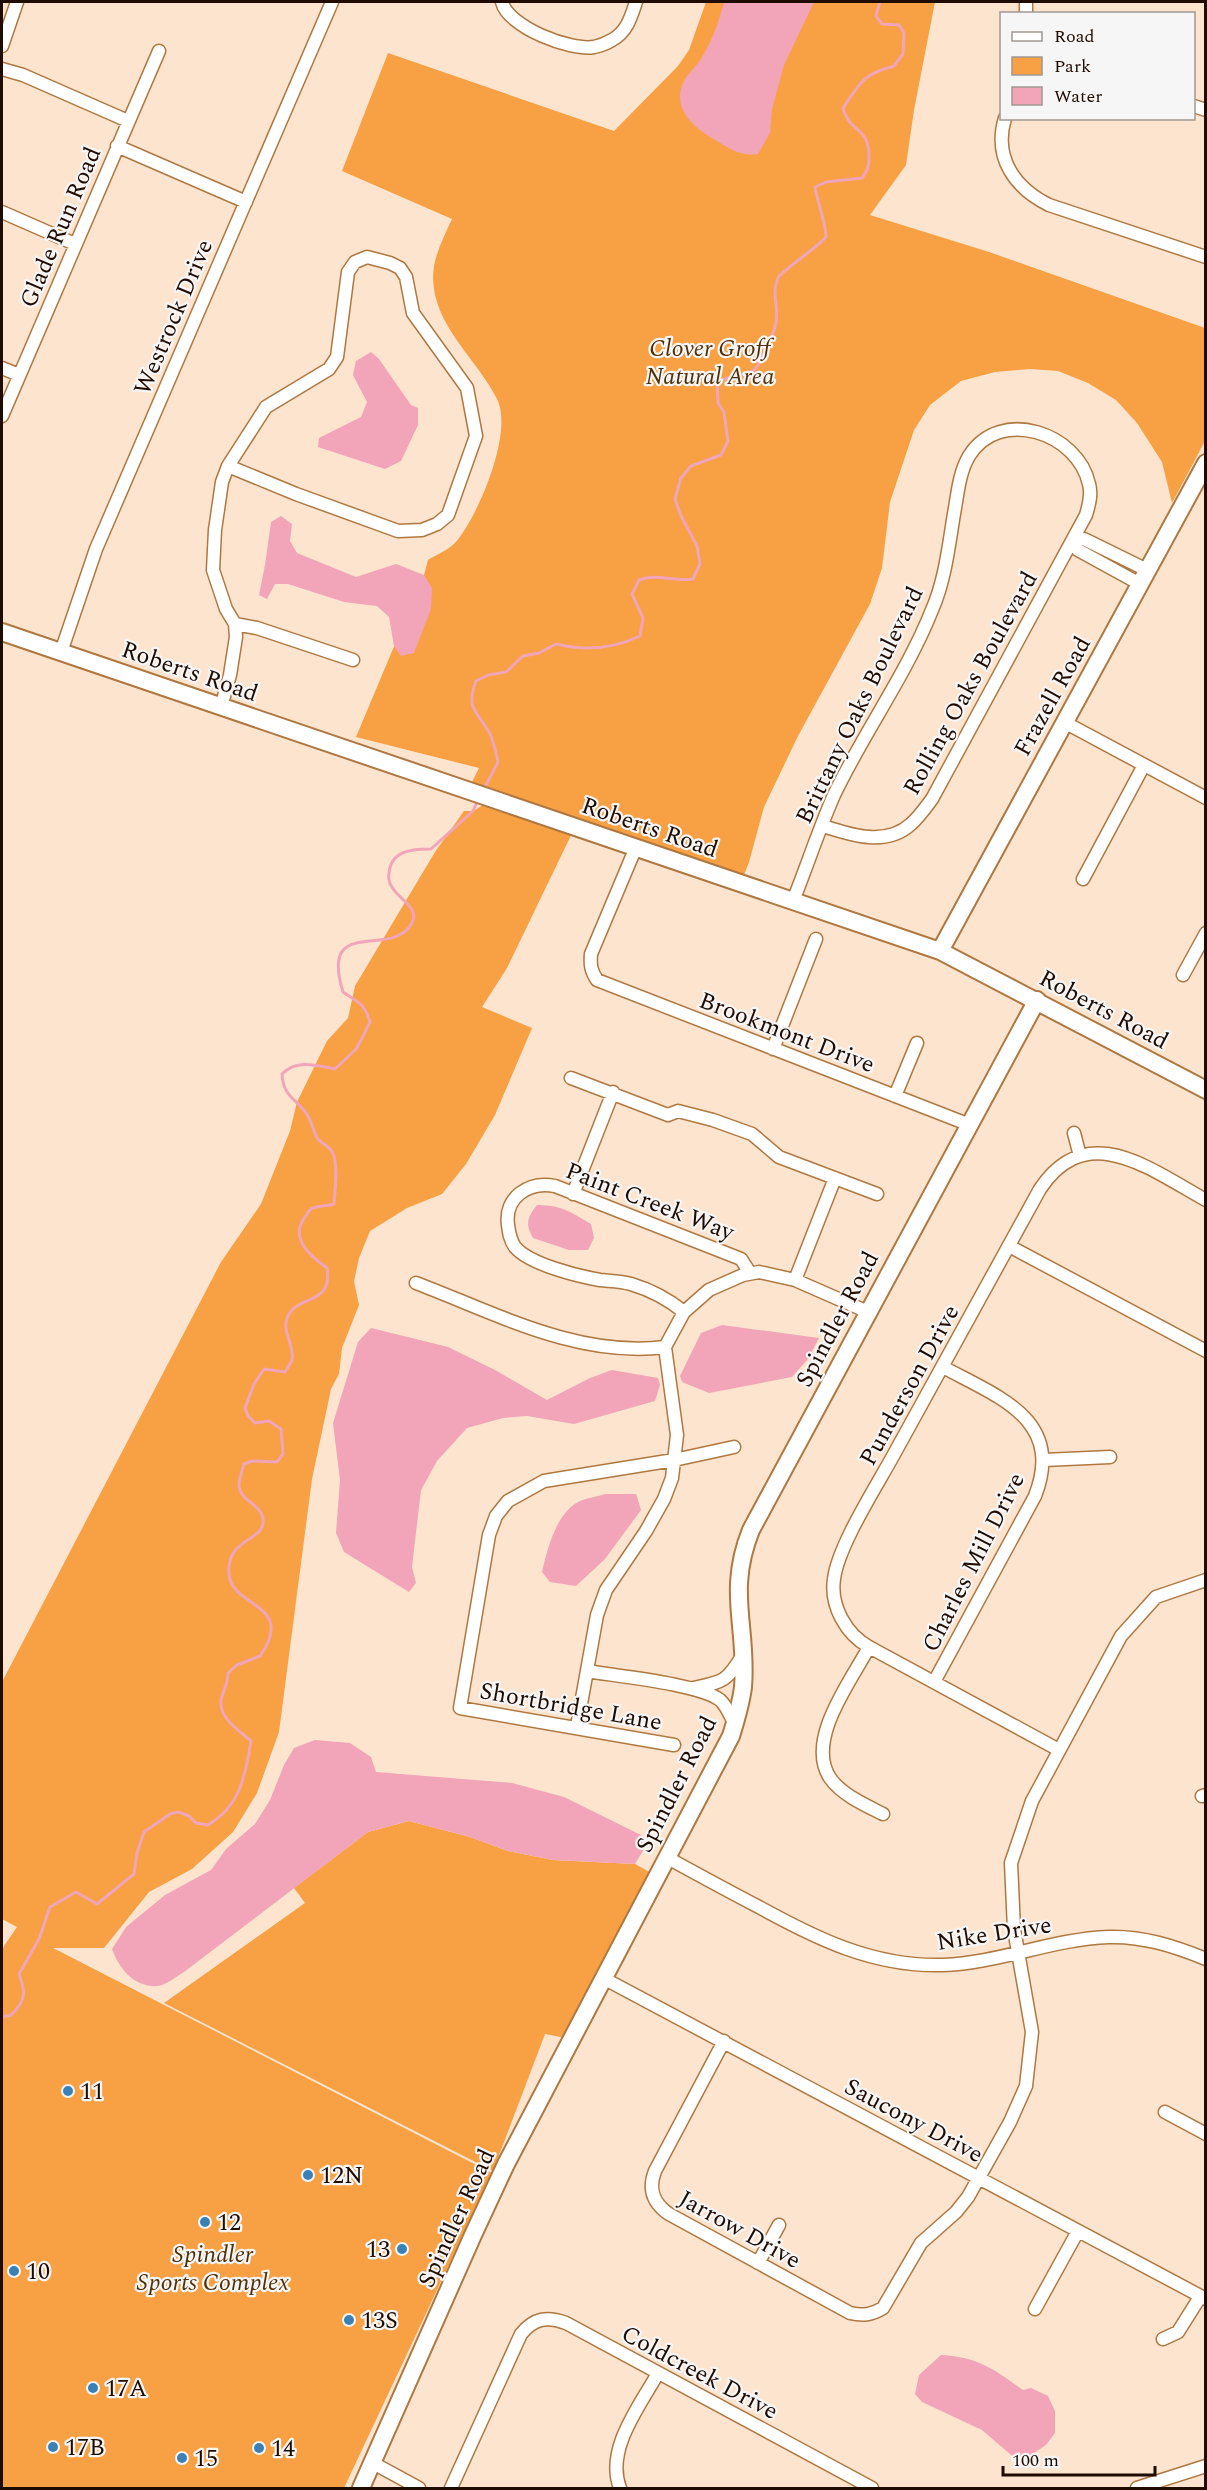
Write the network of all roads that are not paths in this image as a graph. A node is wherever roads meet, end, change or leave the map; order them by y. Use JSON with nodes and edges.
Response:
{"nodes":[{"id":1,"x":17,"y":2,"type":"edge"},
{"id":2,"x":332,"y":2,"type":"edge"},
{"id":3,"x":501,"y":2,"type":"edge"},
{"id":4,"x":636,"y":2,"type":"edge"},
{"id":5,"x":2,"y":46,"type":"edge"},
{"id":6,"x":159,"y":51,"type":"dead end"},
{"id":7,"x":2,"y":69,"type":"edge"},
{"id":8,"x":1005,"y":120,"type":"edge"},
{"id":9,"x":128,"y":121,"type":"junction"},
{"id":10,"x":117,"y":146,"type":"junction"},
{"id":11,"x":246,"y":202,"type":"junction"},
{"id":12,"x":2,"y":212,"type":"edge"},
{"id":13,"x":75,"y":244,"type":"junction"},
{"id":14,"x":1206,"y":257,"type":"edge"},
{"id":15,"x":2,"y":368,"type":"edge"},
{"id":16,"x":19,"y":375,"type":"junction"},
{"id":17,"x":2,"y":416,"type":"edge"},
{"id":18,"x":1206,"y":463,"type":"edge"},
{"id":19,"x":228,"y":466,"type":"junction"},
{"id":20,"x":1200,"y":486,"type":"edge"},
{"id":21,"x":1073,"y":542,"type":"junction"},
{"id":22,"x":1143,"y":577,"type":"junction"},
{"id":23,"x":235,"y":624,"type":"junction"},
{"id":24,"x":2,"y":627,"type":"edge"},
{"id":25,"x":2,"y":632,"type":"edge"},
{"id":26,"x":61,"y":652,"type":"junction"},
{"id":27,"x":353,"y":660,"type":"dead end"},
{"id":28,"x":221,"y":707,"type":"junction"},
{"id":29,"x":1065,"y":722,"type":"junction"},
{"id":30,"x":1144,"y":765,"type":"junction"},
{"id":31,"x":1206,"y":798,"type":"edge"},
{"id":32,"x":823,"y":826,"type":"junction"},
{"id":33,"x":636,"y":848,"type":"junction"},
{"id":34,"x":1083,"y":879,"type":"dead end"},
{"id":35,"x":793,"y":901,"type":"junction"},
{"id":36,"x":1206,"y":933,"type":"edge"},
{"id":37,"x":816,"y":939,"type":"dead end"},
{"id":38,"x":940,"y":951,"type":"junction"},
{"id":39,"x":1183,"y":975,"type":"dead end"},
{"id":40,"x":1037,"y":1000,"type":"junction"},
{"id":41,"x":917,"y":1042,"type":"dead end"},
{"id":42,"x":773,"y":1049,"type":"junction"},
{"id":43,"x":571,"y":1077,"type":"dead end"},
{"id":44,"x":1206,"y":1090,"type":"edge"},
{"id":45,"x":613,"y":1092,"type":"junction"},
{"id":46,"x":896,"y":1096,"type":"junction"},
{"id":47,"x":970,"y":1125,"type":"junction"},
{"id":48,"x":1074,"y":1133,"type":"dead end"},
{"id":49,"x":1080,"y":1156,"type":"junction"},
{"id":50,"x":835,"y":1178,"type":"junction"},
{"id":51,"x":573,"y":1194,"type":"junction"},
{"id":52,"x":877,"y":1194,"type":"dead end"},
{"id":53,"x":1206,"y":1200,"type":"edge"},
{"id":54,"x":1009,"y":1246,"type":"junction"},
{"id":55,"x":750,"y":1273,"type":"junction"},
{"id":56,"x":795,"y":1280,"type":"junction"},
{"id":57,"x":416,"y":1283,"type":"dead end"},
{"id":58,"x":684,"y":1312,"type":"junction"},
{"id":59,"x":868,"y":1312,"type":"junction"},
{"id":60,"x":665,"y":1347,"type":"junction"},
{"id":61,"x":1206,"y":1351,"type":"edge"},
{"id":62,"x":943,"y":1367,"type":"junction"},
{"id":63,"x":734,"y":1447,"type":"dead end"},
{"id":64,"x":1110,"y":1456,"type":"dead end"},
{"id":65,"x":1044,"y":1460,"type":"junction"},
{"id":66,"x":674,"y":1461,"type":"junction"},
{"id":67,"x":1206,"y":1580,"type":"edge"},
{"id":68,"x":869,"y":1647,"type":"junction"},
{"id":69,"x":742,"y":1656,"type":"junction"},
{"id":70,"x":587,"y":1671,"type":"junction"},
{"id":71,"x":934,"y":1682,"type":"junction"},
{"id":72,"x":692,"y":1689,"type":"junction"},
{"id":73,"x":735,"y":1724,"type":"junction"},
{"id":74,"x":577,"y":1726,"type":"junction"},
{"id":75,"x":674,"y":1745,"type":"dead end"},
{"id":76,"x":1059,"y":1750,"type":"junction"},
{"id":77,"x":883,"y":1814,"type":"dead end"},
{"id":78,"x":666,"y":1857,"type":"junction"},
{"id":79,"x":1018,"y":1953,"type":"junction"},
{"id":80,"x":1206,"y":1959,"type":"edge"},
{"id":81,"x":603,"y":1978,"type":"junction"},
{"id":82,"x":724,"y":2041,"type":"junction"},
{"id":83,"x":1165,"y":2112,"type":"dead end"},
{"id":84,"x":1206,"y":2134,"type":"edge"},
{"id":85,"x":978,"y":2178,"type":"junction"},
{"id":86,"x":779,"y":2225,"type":"dead end"},
{"id":87,"x":1078,"y":2231,"type":"junction"},
{"id":88,"x":758,"y":2263,"type":"junction"},
{"id":89,"x":1203,"y":2298,"type":"edge"},
{"id":90,"x":1035,"y":2309,"type":"dead end"},
{"id":91,"x":1164,"y":2339,"type":"dead end"},
{"id":92,"x":658,"y":2373,"type":"junction"},
{"id":93,"x":373,"y":2463,"type":"junction"},
{"id":94,"x":1206,"y":2466,"type":"edge"},
{"id":95,"x":619,"y":2485,"type":"edge"},
{"id":96,"x":361,"y":2488,"type":"edge"},
{"id":97,"x":419,"y":2488,"type":"edge"},
{"id":98,"x":451,"y":2488,"type":"edge"},
{"id":99,"x":872,"y":2488,"type":"edge"},
{"id":100,"x":1137,"y":2488,"type":"edge"}],
"edges":[{"from":1,"to":5,"type":"street"},
{"from":2,"to":11,"type":"street","name":"Westrock Drive"},
{"from":3,"to":4,"type":"street"},
{"from":6,"to":9,"type":"street","name":"Glade Run Road"},
{"from":7,"to":9,"type":"street"},
{"from":8,"to":14,"type":"street"},
{"from":9,"to":10,"type":"street","name":"Glade Run Road"},
{"from":10,"to":11,"type":"street"},
{"from":10,"to":13,"type":"street","name":"Glade Run Road"},
{"from":11,"to":26,"type":"street","name":"Westrock Drive"},
{"from":12,"to":13,"type":"street"},
{"from":13,"to":16,"type":"street","name":"Glade Run Road"},
{"from":15,"to":16,"type":"street"},
{"from":16,"to":17,"type":"street","name":"Glade Run Road"},
{"from":18,"to":20,"type":"street","name":"Frazell Road"},
{"from":19,"to":19,"type":"street"},
{"from":19,"to":23,"type":"street"},
{"from":20,"to":22,"type":"street","name":"Frazell Road"},
{"from":21,"to":22,"type":"street"},
{"from":21,"to":32,"type":"street","name":"Rolling Oaks Boulevard"},
{"from":21,"to":32,"type":"street","name":"Brittany Oaks Boulevard"},
{"from":22,"to":29,"type":"street","name":"Frazell Road"},
{"from":23,"to":27,"type":"street"},
{"from":23,"to":28,"type":"street"},
{"from":24,"to":26,"type":"street","name":"Roberts Road"},
{"from":25,"to":26,"type":"street","name":"Roberts Road"},
{"from":26,"to":28,"type":"street","name":"Roberts Road"},
{"from":28,"to":33,"type":"street","name":"Roberts Road"},
{"from":29,"to":30,"type":"street"},
{"from":29,"to":38,"type":"street","name":"Frazell Road"},
{"from":30,"to":31,"type":"street"},
{"from":30,"to":34,"type":"street"},
{"from":32,"to":35,"type":"street","name":"Brittany Oaks Boulevard"},
{"from":33,"to":35,"type":"street","name":"Roberts Road"},
{"from":33,"to":42,"type":"street","name":"Brookmont Drive"},
{"from":35,"to":38,"type":"street","name":"Roberts Road"},
{"from":36,"to":39,"type":"street"},
{"from":37,"to":42,"type":"street"},
{"from":38,"to":40,"type":"street","name":"Roberts Road"},
{"from":40,"to":44,"type":"street","name":"Roberts Road"},
{"from":40,"to":47,"type":"street","name":"Spindler Road"},
{"from":41,"to":46,"type":"street"},
{"from":42,"to":46,"type":"street","name":"Brookmont Drive"},
{"from":43,"to":45,"type":"street"},
{"from":45,"to":50,"type":"street"},
{"from":45,"to":51,"type":"street"},
{"from":46,"to":47,"type":"street","name":"Brookmont Drive"},
{"from":47,"to":59,"type":"street","name":"Spindler Road"},
{"from":48,"to":49,"type":"street"},
{"from":49,"to":53,"type":"street"},
{"from":49,"to":54,"type":"street","name":"Punderson Drive"},
{"from":50,"to":52,"type":"street"},
{"from":50,"to":56,"type":"street"},
{"from":51,"to":55,"type":"street","name":"Paint Creek Way"},
{"from":51,"to":58,"type":"street","name":"Paint Creek Way"},
{"from":54,"to":61,"type":"street"},
{"from":54,"to":62,"type":"street","name":"Punderson Drive"},
{"from":55,"to":56,"type":"street"},
{"from":55,"to":58,"type":"street"},
{"from":56,"to":59,"type":"street"},
{"from":57,"to":60,"type":"street"},
{"from":58,"to":60,"type":"street"},
{"from":59,"to":69,"type":"street","name":"Spindler Road"},
{"from":60,"to":66,"type":"street"},
{"from":62,"to":65,"type":"street","name":"Charles Mill Drive"},
{"from":62,"to":68,"type":"street","name":"Punderson Drive"},
{"from":63,"to":66,"type":"street"},
{"from":64,"to":65,"type":"street"},
{"from":65,"to":71,"type":"street","name":"Charles Mill Drive"},
{"from":66,"to":70,"type":"street"},
{"from":66,"to":74,"type":"street","name":"Shortbridge Lane"},
{"from":67,"to":76,"type":"street"},
{"from":68,"to":71,"type":"street","name":"Punderson Drive"},
{"from":68,"to":77,"type":"street"},
{"from":69,"to":72,"type":"street"},
{"from":69,"to":73,"type":"street","name":"Spindler Road"},
{"from":70,"to":72,"type":"street"},
{"from":70,"to":74,"type":"street"},
{"from":71,"to":76,"type":"street","name":"Punderson Drive"},
{"from":72,"to":73,"type":"street"},
{"from":73,"to":78,"type":"street","name":"Spindler Road"},
{"from":74,"to":75,"type":"street","name":"Shortbridge Lane"},
{"from":76,"to":79,"type":"street"},
{"from":78,"to":79,"type":"street","name":"Nike Drive"},
{"from":78,"to":81,"type":"street","name":"Spindler Road"},
{"from":79,"to":80,"type":"street","name":"Nike Drive"},
{"from":79,"to":85,"type":"street"},
{"from":81,"to":82,"type":"street","name":"Saucony Drive"},
{"from":81,"to":93,"type":"street","name":"Spindler Road"},
{"from":82,"to":85,"type":"street","name":"Saucony Drive"},
{"from":82,"to":88,"type":"street","name":"Jarrow Drive"},
{"from":83,"to":84,"type":"street"},
{"from":85,"to":87,"type":"street","name":"Saucony Drive"},
{"from":85,"to":88,"type":"street","name":"Jarrow Drive"},
{"from":86,"to":88,"type":"street"},
{"from":87,"to":89,"type":"street","name":"Saucony Drive"},
{"from":87,"to":90,"type":"street"},
{"from":89,"to":91,"type":"street"},
{"from":92,"to":95,"type":"street"},
{"from":92,"to":98,"type":"street","name":"Coldcreek Drive"},
{"from":92,"to":99,"type":"street","name":"Coldcreek Drive"},
{"from":93,"to":96,"type":"street","name":"Spindler Road"},
{"from":93,"to":97,"type":"street"},
{"from":94,"to":100,"type":"street"}]}
